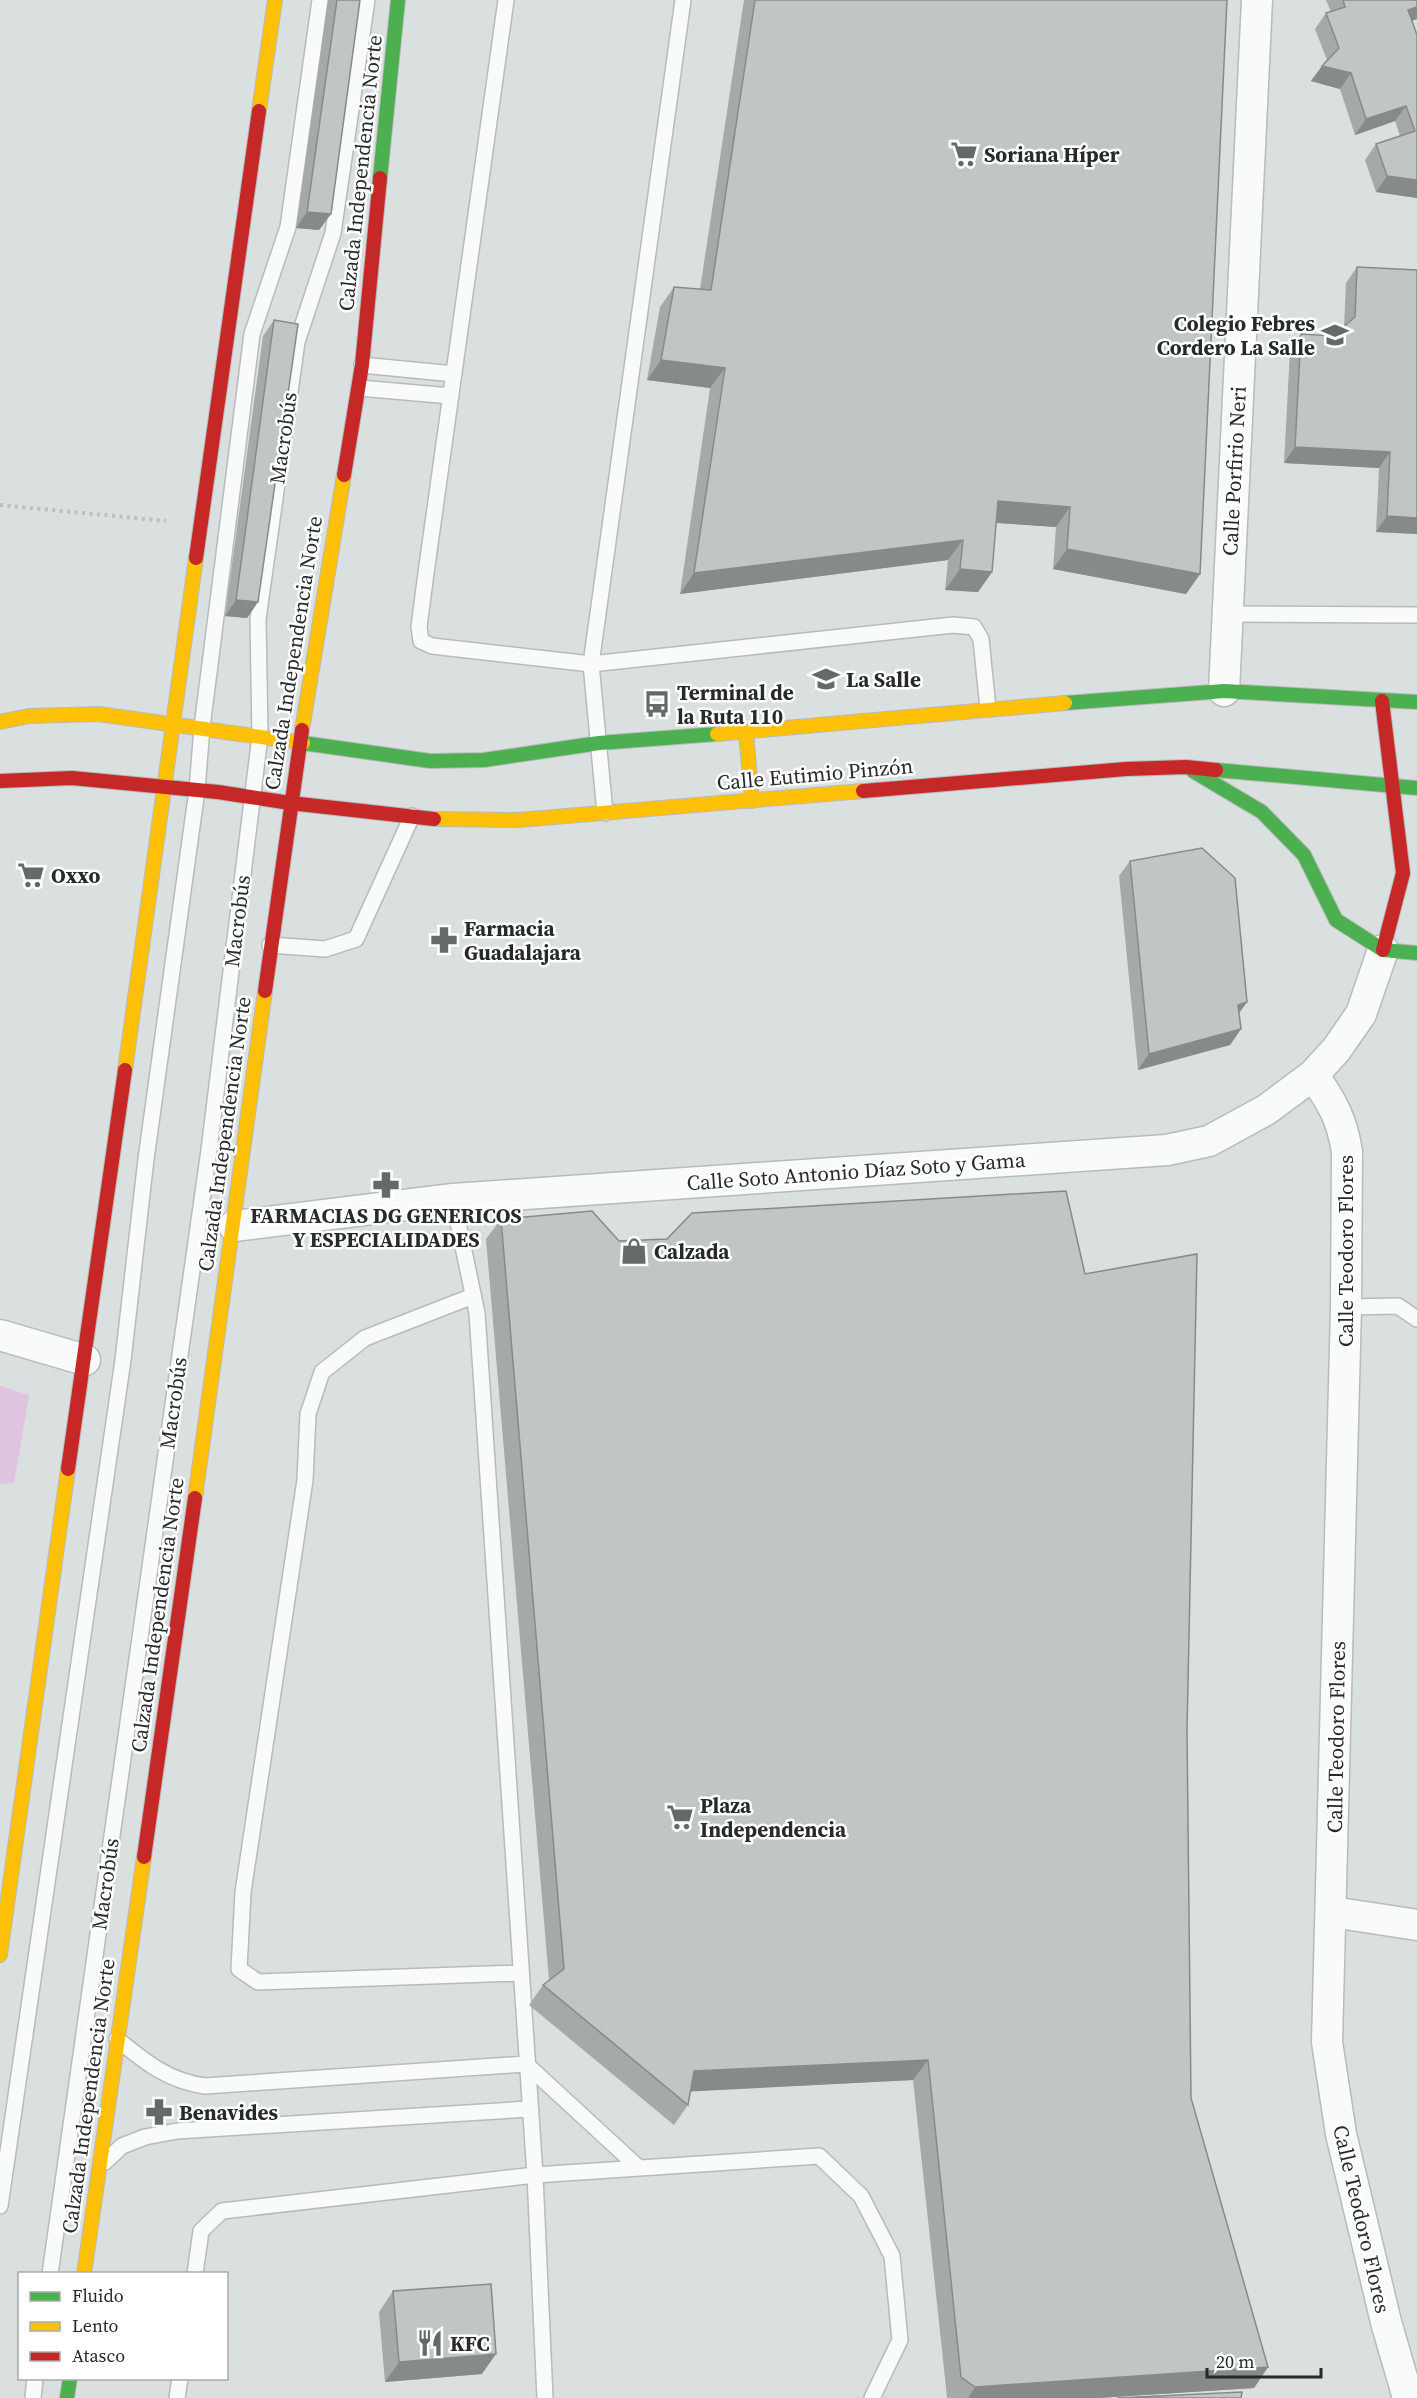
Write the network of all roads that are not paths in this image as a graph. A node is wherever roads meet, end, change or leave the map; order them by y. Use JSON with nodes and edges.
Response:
{"nodes":[{"id":1,"x":276,"y":0,"type":"edge"},
{"id":2,"x":320,"y":0,"type":"edge"},
{"id":3,"x":367,"y":0,"type":"edge"},
{"id":4,"x":398,"y":0,"type":"edge"},
{"id":5,"x":506,"y":0,"type":"edge"},
{"id":6,"x":684,"y":0,"type":"edge"},
{"id":7,"x":1257,"y":0,"type":"edge"},
{"id":8,"x":362,"y":365,"type":"junction"},
{"id":9,"x":454,"y":374,"type":"junction"},
{"id":10,"x":359,"y":388,"type":"junction"},
{"id":11,"x":451,"y":396,"type":"junction"},
{"id":12,"x":1227,"y":614,"type":"junction"},
{"id":13,"x":1417,"y":615,"type":"edge"},
{"id":14,"x":591,"y":664,"type":"junction"},
{"id":15,"x":1224,"y":691,"type":"junction"},
{"id":16,"x":1382,"y":701,"type":"junction"},
{"id":17,"x":1417,"y":702,"type":"edge"},
{"id":18,"x":988,"y":709,"type":"junction"},
{"id":19,"x":0,"y":722,"type":"edge"},
{"id":20,"x":174,"y":724,"type":"junction"},
{"id":21,"x":202,"y":728,"type":"junction"},
{"id":22,"x":746,"y":732,"type":"junction"},
{"id":23,"x":260,"y":736,"type":"junction"},
{"id":24,"x":299,"y":742,"type":"junction"},
{"id":25,"x":599,"y":744,"type":"junction"},
{"id":26,"x":1186,"y":767,"type":"junction"},
{"id":27,"x":0,"y":781,"type":"edge"},
{"id":28,"x":1392,"y":786,"type":"junction"},
{"id":29,"x":166,"y":787,"type":"junction"},
{"id":30,"x":1417,"y":788,"type":"edge"},
{"id":31,"x":197,"y":790,"type":"junction"},
{"id":32,"x":252,"y":798,"type":"junction"},
{"id":33,"x":752,"y":801,"type":"junction"},
{"id":34,"x":290,"y":803,"type":"junction"},
{"id":35,"x":605,"y":813,"type":"junction"},
{"id":36,"x":412,"y":816,"type":"junction"},
{"id":37,"x":270,"y":945,"type":"junction"},
{"id":38,"x":1383,"y":950,"type":"junction"},
{"id":39,"x":1417,"y":953,"type":"edge"},
{"id":40,"x":1313,"y":1075,"type":"junction"},
{"id":41,"x":453,"y":1199,"type":"junction"},
{"id":42,"x":234,"y":1226,"type":"junction"},
{"id":43,"x":474,"y":1296,"type":"junction"},
{"id":44,"x":1346,"y":1307,"type":"junction"},
{"id":45,"x":1417,"y":1319,"type":"edge"},
{"id":46,"x":0,"y":1335,"type":"edge"},
{"id":47,"x":85,"y":1360,"type":"junction"},
{"id":48,"x":5,"y":1886,"type":"edge"},
{"id":49,"x":1332,"y":1912,"type":"junction"},
{"id":50,"x":1417,"y":1925,"type":"edge"},
{"id":51,"x":0,"y":1955,"type":"edge"},
{"id":52,"x":520,"y":1974,"type":"junction"},
{"id":53,"x":117,"y":2039,"type":"junction"},
{"id":54,"x":526,"y":2064,"type":"junction"},
{"id":55,"x":529,"y":2109,"type":"junction"},
{"id":56,"x":639,"y":2168,"type":"junction"},
{"id":57,"x":98,"y":2169,"type":"junction"},
{"id":58,"x":535,"y":2175,"type":"junction"},
{"id":59,"x":0,"y":2206,"type":"edge"},
{"id":60,"x":50,"y":2272,"type":"edge"},
{"id":61,"x":84,"y":2272,"type":"edge"},
{"id":62,"x":195,"y":2272,"type":"edge"},
{"id":63,"x":35,"y":2380,"type":"edge"},
{"id":64,"x":70,"y":2380,"type":"edge"},
{"id":65,"x":180,"y":2380,"type":"edge"},
{"id":66,"x":33,"y":2398,"type":"edge"},
{"id":67,"x":67,"y":2398,"type":"edge"},
{"id":68,"x":177,"y":2398,"type":"edge"},
{"id":69,"x":544,"y":2398,"type":"edge"},
{"id":70,"x":872,"y":2398,"type":"edge"},
{"id":71,"x":1408,"y":2398,"type":"edge"}],
"edges":[{"from":1,"to":20,"type":"main road"},
{"from":2,"to":21,"type":"lane","name":"Macrobús"},
{"from":3,"to":23,"type":"lane","name":"Macrobús"},
{"from":4,"to":8,"type":"main road","name":"Calzada Independencia Norte"},
{"from":5,"to":9,"type":"lane"},
{"from":6,"to":14,"type":"lane"},
{"from":7,"to":12,"type":"street","name":"Calle Porfirio Neri"},
{"from":8,"to":9,"type":"lane"},
{"from":8,"to":10,"type":"main road","name":"Calzada Independencia Norte"},
{"from":9,"to":11,"type":"lane"},
{"from":10,"to":11,"type":"lane"},
{"from":10,"to":24,"type":"main road","name":"Calzada Independencia Norte"},
{"from":11,"to":14,"type":"lane"},
{"from":12,"to":13,"type":"lane"},
{"from":12,"to":15,"type":"street","name":"Calle Porfirio Neri"},
{"from":14,"to":18,"type":"lane"},
{"from":14,"to":25,"type":"lane"},
{"from":15,"to":16,"type":"main road"},
{"from":15,"to":18,"type":"main road"},
{"from":16,"to":17,"type":"main road"},
{"from":16,"to":28,"type":"main road"},
{"from":18,"to":22,"type":"main road"},
{"from":19,"to":20,"type":"main road"},
{"from":20,"to":21,"type":"main road"},
{"from":20,"to":29,"type":"main road"},
{"from":21,"to":23,"type":"main road"},
{"from":21,"to":31,"type":"lane","name":"Macrobús"},
{"from":22,"to":25,"type":"main road"},
{"from":22,"to":33,"type":"main road"},
{"from":23,"to":24,"type":"main road"},
{"from":23,"to":32,"type":"lane","name":"Macrobús"},
{"from":24,"to":25,"type":"main road"},
{"from":24,"to":34,"type":"main road","name":"Calzada Independencia Norte"},
{"from":25,"to":35,"type":"lane"},
{"from":26,"to":28,"type":"main road","name":"Calle Eutimio Pinzón"},
{"from":26,"to":33,"type":"main road","name":"Calle Eutimio Pinzón"},
{"from":26,"to":38,"type":"main road"},
{"from":27,"to":29,"type":"main road","name":"Calle Eutimio Pinzón"},
{"from":28,"to":30,"type":"main road","name":"Calle Eutimio Pinzón"},
{"from":28,"to":38,"type":"main road"},
{"from":29,"to":31,"type":"main road","name":"Calle Eutimio Pinzón"},
{"from":29,"to":47,"type":"main road"},
{"from":31,"to":32,"type":"main road","name":"Calle Eutimio Pinzón"},
{"from":31,"to":59,"type":"lane","name":"Macrobús"},
{"from":32,"to":34,"type":"main road","name":"Calle Eutimio Pinzón"},
{"from":32,"to":60,"type":"lane","name":"Macrobús"},
{"from":33,"to":35,"type":"main road","name":"Calle Eutimio Pinzón"},
{"from":34,"to":36,"type":"main road","name":"Calle Eutimio Pinzón"},
{"from":34,"to":37,"type":"main road","name":"Calzada Independencia Norte"},
{"from":35,"to":36,"type":"main road","name":"Calle Eutimio Pinzón"},
{"from":36,"to":37,"type":"lane"},
{"from":37,"to":42,"type":"main road","name":"Calzada Independencia Norte"},
{"from":38,"to":39,"type":"main road"},
{"from":38,"to":40,"type":"street","name":"Calle Soto Antonio Díaz Soto y Gama"},
{"from":40,"to":41,"type":"street","name":"Calle Soto Antonio Díaz Soto y Gama"},
{"from":40,"to":44,"type":"street","name":"Calle Teodoro Flores"},
{"from":41,"to":42,"type":"street","name":"Calle Soto Antonio Díaz Soto y Gama"},
{"from":41,"to":43,"type":"lane"},
{"from":42,"to":53,"type":"main road","name":"Calzada Independencia Norte"},
{"from":43,"to":52,"type":"lane"},
{"from":43,"to":52,"type":"lane"},
{"from":44,"to":45,"type":"lane"},
{"from":44,"to":49,"type":"street","name":"Calle Teodoro Flores"},
{"from":46,"to":47,"type":"street"},
{"from":47,"to":48,"type":"main road"},
{"from":48,"to":51,"type":"main road"},
{"from":49,"to":50,"type":"street"},
{"from":49,"to":71,"type":"street","name":"Calle Teodoro Flores"},
{"from":52,"to":54,"type":"lane"},
{"from":53,"to":54,"type":"lane"},
{"from":53,"to":57,"type":"main road","name":"Calzada Independencia Norte"},
{"from":54,"to":55,"type":"lane"},
{"from":54,"to":56,"type":"lane"},
{"from":55,"to":57,"type":"lane"},
{"from":55,"to":58,"type":"lane"},
{"from":56,"to":58,"type":"lane"},
{"from":56,"to":70,"type":"lane"},
{"from":57,"to":61,"type":"main road","name":"Calzada Independencia Norte"},
{"from":58,"to":62,"type":"lane"},
{"from":58,"to":69,"type":"lane"},
{"from":63,"to":66,"type":"lane"},
{"from":64,"to":67,"type":"main road"},
{"from":65,"to":68,"type":"lane"}]}
